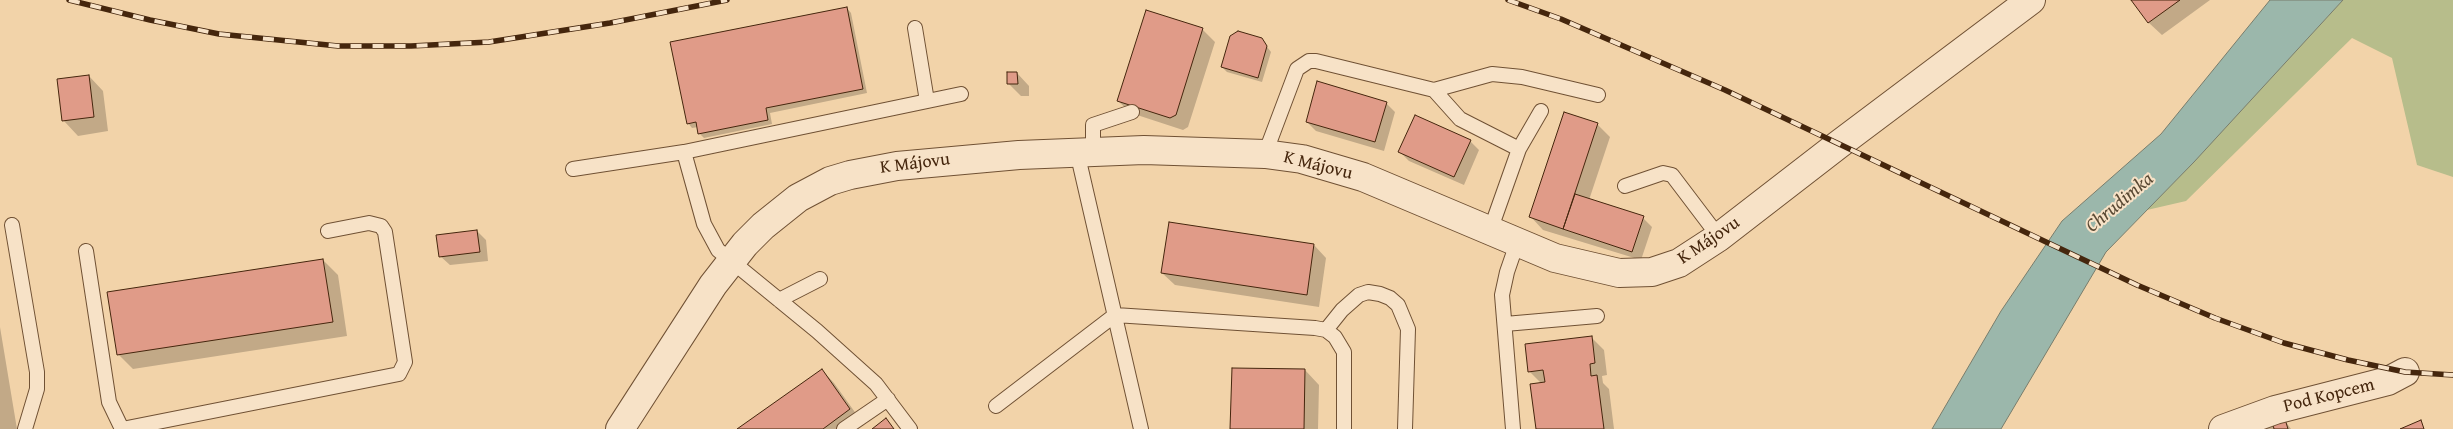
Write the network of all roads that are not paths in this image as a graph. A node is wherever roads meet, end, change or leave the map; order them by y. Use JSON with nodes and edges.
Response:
{"nodes":[{"id":1,"x":2031,"y":0,"type":"edge"},
{"id":2,"x":915,"y":28,"type":"dead end"},
{"id":3,"x":1434,"y":90,"type":"junction"},
{"id":4,"x":961,"y":94,"type":"dead end"},
{"id":5,"x":1598,"y":95,"type":"dead end"},
{"id":6,"x":928,"y":101,"type":"junction"},
{"id":7,"x":1542,"y":111,"type":"dead end"},
{"id":8,"x":1132,"y":112,"type":"dead end"},
{"id":9,"x":1519,"y":149,"type":"junction"},
{"id":10,"x":684,"y":152,"type":"junction"},
{"id":11,"x":1085,"y":152,"type":"junction"},
{"id":12,"x":1265,"y":154,"type":"junction"},
{"id":13,"x":573,"y":169,"type":"dead end"},
{"id":14,"x":1625,"y":186,"type":"dead end"},
{"id":15,"x":12,"y":225,"type":"dead end"},
{"id":16,"x":1490,"y":231,"type":"junction"},
{"id":17,"x":328,"y":232,"type":"dead end"},
{"id":18,"x":1719,"y":237,"type":"junction"},
{"id":19,"x":1517,"y":243,"type":"junction"},
{"id":20,"x":86,"y":251,"type":"dead end"},
{"id":21,"x":730,"y":261,"type":"junction"},
{"id":22,"x":820,"y":279,"type":"dead end"},
{"id":23,"x":779,"y":300,"type":"junction"},
{"id":24,"x":1115,"y":315,"type":"junction"},
{"id":25,"x":1596,"y":316,"type":"dead end"},
{"id":26,"x":1505,"y":324,"type":"junction"},
{"id":27,"x":1326,"y":330,"type":"junction"},
{"id":28,"x":2405,"y":372,"type":"dead end"},
{"id":29,"x":888,"y":399,"type":"junction"},
{"id":30,"x":996,"y":406,"type":"dead end"},
{"id":31,"x":25,"y":429,"type":"edge"},
{"id":32,"x":620,"y":429,"type":"edge"},
{"id":33,"x":844,"y":429,"type":"edge"},
{"id":34,"x":910,"y":429,"type":"edge"},
{"id":35,"x":1141,"y":429,"type":"edge"},
{"id":36,"x":1344,"y":429,"type":"edge"},
{"id":37,"x":1405,"y":429,"type":"edge"},
{"id":38,"x":1513,"y":429,"type":"edge"},
{"id":39,"x":2223,"y":429,"type":"edge"}],
"edges":[{"from":1,"to":18,"type":"street","name":"K Májovu"},
{"from":2,"to":6,"type":"lane"},
{"from":3,"to":5,"type":"lane"},
{"from":3,"to":9,"type":"lane"},
{"from":3,"to":12,"type":"lane"},
{"from":4,"to":6,"type":"lane"},
{"from":6,"to":10,"type":"lane"},
{"from":7,"to":9,"type":"lane"},
{"from":8,"to":11,"type":"lane"},
{"from":9,"to":16,"type":"lane"},
{"from":10,"to":13,"type":"lane"},
{"from":10,"to":21,"type":"lane"},
{"from":11,"to":12,"type":"street","name":"K Májovu"},
{"from":11,"to":21,"type":"street","name":"K Májovu"},
{"from":11,"to":24,"type":"lane"},
{"from":12,"to":16,"type":"street","name":"K Májovu"},
{"from":14,"to":18,"type":"lane"},
{"from":15,"to":31,"type":"lane"},
{"from":16,"to":19,"type":"street","name":"K Májovu"},
{"from":17,"to":20,"type":"lane"},
{"from":18,"to":19,"type":"street","name":"K Májovu"},
{"from":19,"to":26,"type":"lane"},
{"from":21,"to":23,"type":"lane"},
{"from":21,"to":32,"type":"street","name":"K Májovu"},
{"from":22,"to":23,"type":"lane"},
{"from":23,"to":29,"type":"lane"},
{"from":24,"to":27,"type":"lane"},
{"from":24,"to":30,"type":"lane"},
{"from":24,"to":35,"type":"lane"},
{"from":25,"to":26,"type":"lane"},
{"from":26,"to":38,"type":"lane"},
{"from":27,"to":36,"type":"lane"},
{"from":27,"to":37,"type":"lane"},
{"from":28,"to":39,"type":"street","name":"Pod Kopcem"},
{"from":29,"to":33,"type":"lane"},
{"from":29,"to":34,"type":"lane"}]}
